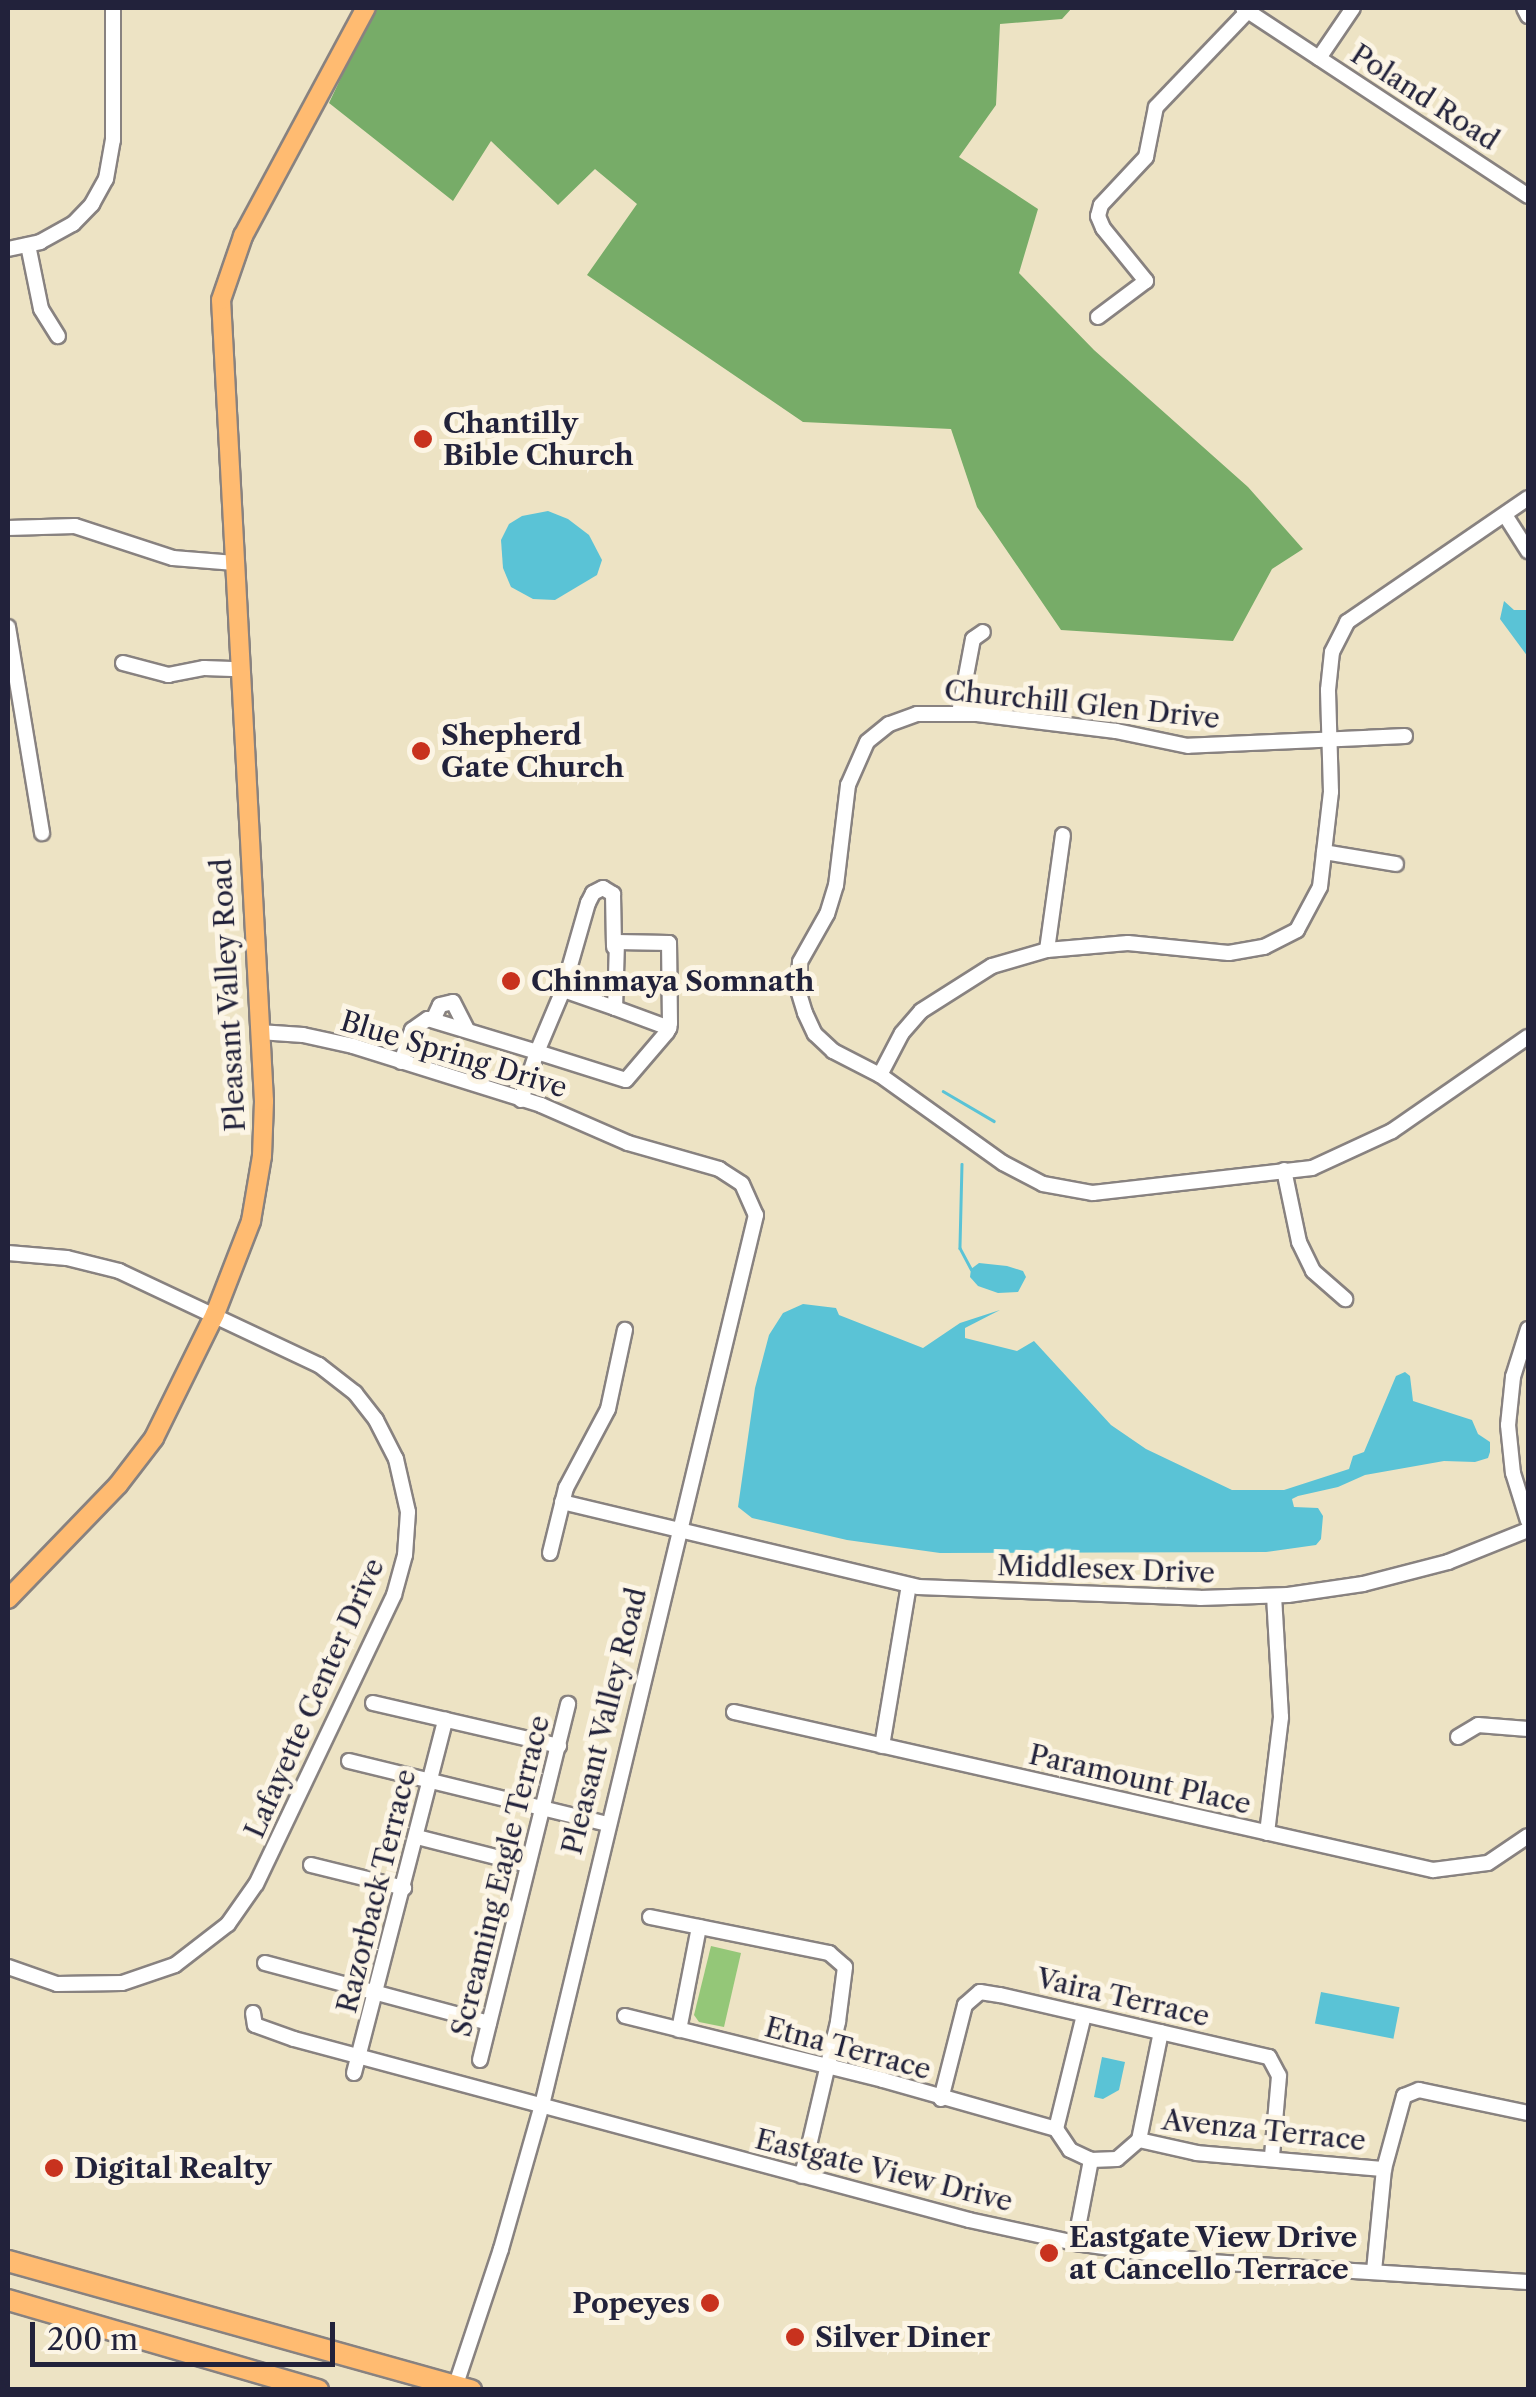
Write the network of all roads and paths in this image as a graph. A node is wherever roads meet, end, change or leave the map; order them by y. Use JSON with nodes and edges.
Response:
{"nodes":[{"id":1,"x":113,"y":8,"type":"edge"},
{"id":2,"x":366,"y":8,"type":"edge"},
{"id":3,"x":1353,"y":8,"type":"edge"},
{"id":4,"x":1524,"y":8,"type":"edge"},
{"id":5,"x":1245,"y":9,"type":"edge"},
{"id":6,"x":1528,"y":16,"type":"edge"},
{"id":7,"x":1319,"y":58,"type":"junction"},
{"id":8,"x":1528,"y":196,"type":"edge"},
{"id":9,"x":28,"y":245,"type":"junction"},
{"id":10,"x":8,"y":248,"type":"edge"},
{"id":11,"x":1098,"y":318,"type":"dead end"},
{"id":12,"x":58,"y":336,"type":"dead end"},
{"id":13,"x":1528,"y":498,"type":"edge"},
{"id":14,"x":1505,"y":516,"type":"junction"},
{"id":15,"x":8,"y":528,"type":"edge"},
{"id":16,"x":1528,"y":551,"type":"edge"},
{"id":17,"x":234,"y":563,"type":"junction"},
{"id":18,"x":8,"y":627,"type":"edge"},
{"id":19,"x":983,"y":632,"type":"dead end"},
{"id":20,"x":123,"y":663,"type":"dead end"},
{"id":21,"x":239,"y":669,"type":"junction"},
{"id":22,"x":960,"y":713,"type":"junction"},
{"id":23,"x":1405,"y":736,"type":"dead end"},
{"id":24,"x":1328,"y":739,"type":"junction"},
{"id":25,"x":42,"y":833,"type":"dead end"},
{"id":26,"x":1063,"y":835,"type":"dead end"},
{"id":27,"x":1324,"y":852,"type":"junction"},
{"id":28,"x":1396,"y":864,"type":"dead end"},
{"id":29,"x":614,"y":947,"type":"junction"},
{"id":30,"x":1047,"y":950,"type":"junction"},
{"id":31,"x":563,"y":990,"type":"junction"},
{"id":32,"x":615,"y":1008,"type":"junction"},
{"id":33,"x":669,"y":1028,"type":"junction"},
{"id":34,"x":259,"y":1032,"type":"junction"},
{"id":35,"x":1528,"y":1038,"type":"edge"},
{"id":36,"x":537,"y":1052,"type":"junction"},
{"id":37,"x":401,"y":1062,"type":"junction"},
{"id":38,"x":880,"y":1074,"type":"junction"},
{"id":39,"x":521,"y":1100,"type":"junction"},
{"id":40,"x":628,"y":1144,"type":"joint"},
{"id":41,"x":1284,"y":1170,"type":"junction"},
{"id":42,"x":8,"y":1253,"type":"edge"},
{"id":43,"x":1345,"y":1299,"type":"dead end"},
{"id":44,"x":216,"y":1314,"type":"junction"},
{"id":45,"x":1528,"y":1329,"type":"edge"},
{"id":46,"x":625,"y":1330,"type":"dead end"},
{"id":47,"x":562,"y":1502,"type":"junction"},
{"id":48,"x":1528,"y":1520,"type":"edge"},
{"id":49,"x":1528,"y":1530,"type":"edge"},
{"id":50,"x":680,"y":1531,"type":"junction"},
{"id":51,"x":550,"y":1553,"type":"dead end"},
{"id":52,"x":908,"y":1586,"type":"junction"},
{"id":53,"x":1274,"y":1596,"type":"junction"},
{"id":54,"x":8,"y":1599,"type":"edge"},
{"id":55,"x":373,"y":1703,"type":"dead end"},
{"id":56,"x":568,"y":1704,"type":"dead end"},
{"id":57,"x":734,"y":1712,"type":"dead end"},
{"id":58,"x":445,"y":1720,"type":"junction"},
{"id":59,"x":1528,"y":1728,"type":"edge"},
{"id":60,"x":1458,"y":1738,"type":"dead end"},
{"id":61,"x":559,"y":1746,"type":"junction"},
{"id":62,"x":882,"y":1746,"type":"junction"},
{"id":63,"x":350,"y":1761,"type":"dead end"},
{"id":64,"x":430,"y":1780,"type":"junction"},
{"id":65,"x":543,"y":1807,"type":"junction"},
{"id":66,"x":606,"y":1824,"type":"junction"},
{"id":67,"x":1267,"y":1833,"type":"junction"},
{"id":68,"x":417,"y":1837,"type":"junction"},
{"id":69,"x":1526,"y":1844,"type":"edge"},
{"id":70,"x":311,"y":1864,"type":"dead end"},
{"id":71,"x":528,"y":1865,"type":"junction"},
{"id":72,"x":404,"y":1888,"type":"junction"},
{"id":73,"x":650,"y":1917,"type":"dead end"},
{"id":74,"x":699,"y":1927,"type":"junction"},
{"id":75,"x":265,"y":1963,"type":"dead end"},
{"id":76,"x":8,"y":1967,"type":"edge"},
{"id":77,"x":376,"y":1992,"type":"junction"},
{"id":78,"x":253,"y":2014,"type":"dead end"},
{"id":79,"x":1084,"y":2015,"type":"junction"},
{"id":80,"x":625,"y":2016,"type":"dead end"},
{"id":81,"x":489,"y":2023,"type":"junction"},
{"id":82,"x":679,"y":2030,"type":"junction"},
{"id":83,"x":1161,"y":2032,"type":"junction"},
{"id":84,"x":359,"y":2056,"type":"junction"},
{"id":85,"x":480,"y":2060,"type":"dead end"},
{"id":86,"x":828,"y":2066,"type":"junction"},
{"id":87,"x":354,"y":2074,"type":"dead end"},
{"id":88,"x":942,"y":2099,"type":"junction"},
{"id":89,"x":542,"y":2105,"type":"junction"},
{"id":90,"x":1528,"y":2113,"type":"edge"},
{"id":91,"x":1056,"y":2128,"type":"junction"},
{"id":92,"x":1138,"y":2140,"type":"junction"},
{"id":93,"x":1272,"y":2156,"type":"junction"},
{"id":94,"x":1091,"y":2160,"type":"junction"},
{"id":95,"x":1384,"y":2168,"type":"junction"},
{"id":96,"x":802,"y":2176,"type":"junction"},
{"id":97,"x":1076,"y":2243,"type":"junction"},
{"id":98,"x":8,"y":2261,"type":"edge"},
{"id":99,"x":1374,"y":2271,"type":"junction"},
{"id":100,"x":1528,"y":2282,"type":"edge"},
{"id":101,"x":8,"y":2300,"type":"edge"},
{"id":102,"x":460,"y":2388,"type":"edge"},
{"id":103,"x":318,"y":2390,"type":"edge"}],
"edges":[{"from":1,"to":9,"type":"street"},
{"from":2,"to":17,"type":"main road","name":"Pleasant Valley Road"},
{"from":3,"to":7,"type":"street"},
{"from":4,"to":6,"type":"street"},
{"from":5,"to":7,"type":"street","name":"Poland Road"},
{"from":5,"to":11,"type":"street"},
{"from":7,"to":8,"type":"street","name":"Poland Road"},
{"from":9,"to":10,"type":"street"},
{"from":9,"to":12,"type":"street"},
{"from":13,"to":14,"type":"street"},
{"from":14,"to":16,"type":"street"},
{"from":14,"to":24,"type":"street"},
{"from":15,"to":17,"type":"street"},
{"from":17,"to":21,"type":"main road","name":"Pleasant Valley Road"},
{"from":18,"to":25,"type":"street"},
{"from":19,"to":22,"type":"street"},
{"from":20,"to":21,"type":"street"},
{"from":21,"to":34,"type":"main road","name":"Pleasant Valley Road"},
{"from":22,"to":24,"type":"street","name":"Churchill Glen Drive"},
{"from":22,"to":38,"type":"street","name":"Churchill Glen Drive"},
{"from":23,"to":24,"type":"street","name":"Churchill Glen Drive"},
{"from":24,"to":27,"type":"street"},
{"from":26,"to":30,"type":"street"},
{"from":27,"to":28,"type":"street"},
{"from":27,"to":30,"type":"street"},
{"from":29,"to":31,"type":"street"},
{"from":29,"to":32,"type":"street"},
{"from":29,"to":33,"type":"street"},
{"from":30,"to":38,"type":"street"},
{"from":31,"to":32,"type":"street"},
{"from":31,"to":36,"type":"street"},
{"from":32,"to":33,"type":"street"},
{"from":33,"to":36,"type":"street"},
{"from":34,"to":37,"type":"street","name":"Blue Spring Drive"},
{"from":34,"to":44,"type":"main road","name":"Pleasant Valley Road"},
{"from":35,"to":41,"type":"street","name":"Churchill Glen Drive"},
{"from":36,"to":37,"type":"street"},
{"from":36,"to":39,"type":"street"},
{"from":37,"to":39,"type":"street","name":"Blue Spring Drive"},
{"from":38,"to":41,"type":"street","name":"Churchill Glen Drive"},
{"from":39,"to":40,"type":"street","name":"Blue Spring Drive"},
{"from":40,"to":50,"type":"street","name":"Pleasant Valley Road"},
{"from":41,"to":43,"type":"street"},
{"from":42,"to":44,"type":"street","name":"Lafayette Center Drive"},
{"from":44,"to":54,"type":"main road","name":"Pleasant Valley Road"},
{"from":44,"to":76,"type":"street","name":"Lafayette Center Drive"},
{"from":45,"to":48,"type":"street"},
{"from":46,"to":47,"type":"street"},
{"from":47,"to":50,"type":"street","name":"Middlesex Drive"},
{"from":47,"to":51,"type":"street"},
{"from":49,"to":53,"type":"street","name":"Middlesex Drive"},
{"from":50,"to":52,"type":"street","name":"Middlesex Drive"},
{"from":50,"to":66,"type":"street","name":"Pleasant Valley Road"},
{"from":52,"to":53,"type":"street","name":"Middlesex Drive"},
{"from":52,"to":62,"type":"street"},
{"from":53,"to":67,"type":"street"},
{"from":55,"to":58,"type":"street"},
{"from":56,"to":61,"type":"street","name":"Screaming Eagle Terrace"},
{"from":57,"to":62,"type":"street","name":"Paramount Place"},
{"from":58,"to":61,"type":"street"},
{"from":58,"to":64,"type":"street","name":"Razorback Terrace"},
{"from":59,"to":60,"type":"street"},
{"from":61,"to":65,"type":"street","name":"Screaming Eagle Terrace"},
{"from":62,"to":67,"type":"street","name":"Paramount Place"},
{"from":63,"to":64,"type":"street"},
{"from":64,"to":65,"type":"street"},
{"from":64,"to":68,"type":"street","name":"Razorback Terrace"},
{"from":65,"to":66,"type":"street"},
{"from":65,"to":71,"type":"street","name":"Screaming Eagle Terrace"},
{"from":66,"to":89,"type":"street","name":"Pleasant Valley Road"},
{"from":67,"to":69,"type":"street","name":"Paramount Place"},
{"from":68,"to":71,"type":"street"},
{"from":68,"to":72,"type":"street","name":"Razorback Terrace"},
{"from":70,"to":72,"type":"street"},
{"from":71,"to":81,"type":"street","name":"Screaming Eagle Terrace"},
{"from":72,"to":77,"type":"street","name":"Razorback Terrace"},
{"from":73,"to":74,"type":"street"},
{"from":74,"to":82,"type":"street"},
{"from":74,"to":86,"type":"street"},
{"from":75,"to":77,"type":"street"},
{"from":77,"to":81,"type":"street"},
{"from":77,"to":84,"type":"street","name":"Razorback Terrace"},
{"from":78,"to":84,"type":"street","name":"Eastgate View Drive"},
{"from":79,"to":83,"type":"street","name":"Vaira Terrace"},
{"from":79,"to":88,"type":"street","name":"Vaira Terrace"},
{"from":79,"to":91,"type":"street"},
{"from":80,"to":82,"type":"street","name":"Etna Terrace"},
{"from":81,"to":85,"type":"street","name":"Screaming Eagle Terrace"},
{"from":82,"to":86,"type":"street","name":"Etna Terrace"},
{"from":83,"to":92,"type":"street"},
{"from":83,"to":93,"type":"street","name":"Vaira Terrace"},
{"from":84,"to":87,"type":"street","name":"Razorback Terrace"},
{"from":84,"to":89,"type":"street","name":"Eastgate View Drive"},
{"from":86,"to":88,"type":"street","name":"Etna Terrace"},
{"from":86,"to":96,"type":"street"},
{"from":88,"to":91,"type":"street","name":"Etna Terrace"},
{"from":89,"to":96,"type":"street","name":"Eastgate View Drive"},
{"from":89,"to":102,"type":"street","name":"Pleasant Valley Road"},
{"from":90,"to":95,"type":"street"},
{"from":91,"to":94,"type":"street"},
{"from":92,"to":93,"type":"street","name":"Avenza Terrace"},
{"from":92,"to":94,"type":"street"},
{"from":93,"to":95,"type":"street","name":"Avenza Terrace"},
{"from":94,"to":97,"type":"street"},
{"from":95,"to":99,"type":"street"},
{"from":96,"to":97,"type":"street","name":"Eastgate View Drive"},
{"from":97,"to":99,"type":"street","name":"Eastgate View Drive"},
{"from":98,"to":102,"type":"highway"},
{"from":99,"to":100,"type":"street","name":"Eastgate View Drive"},
{"from":101,"to":103,"type":"highway"}]}
